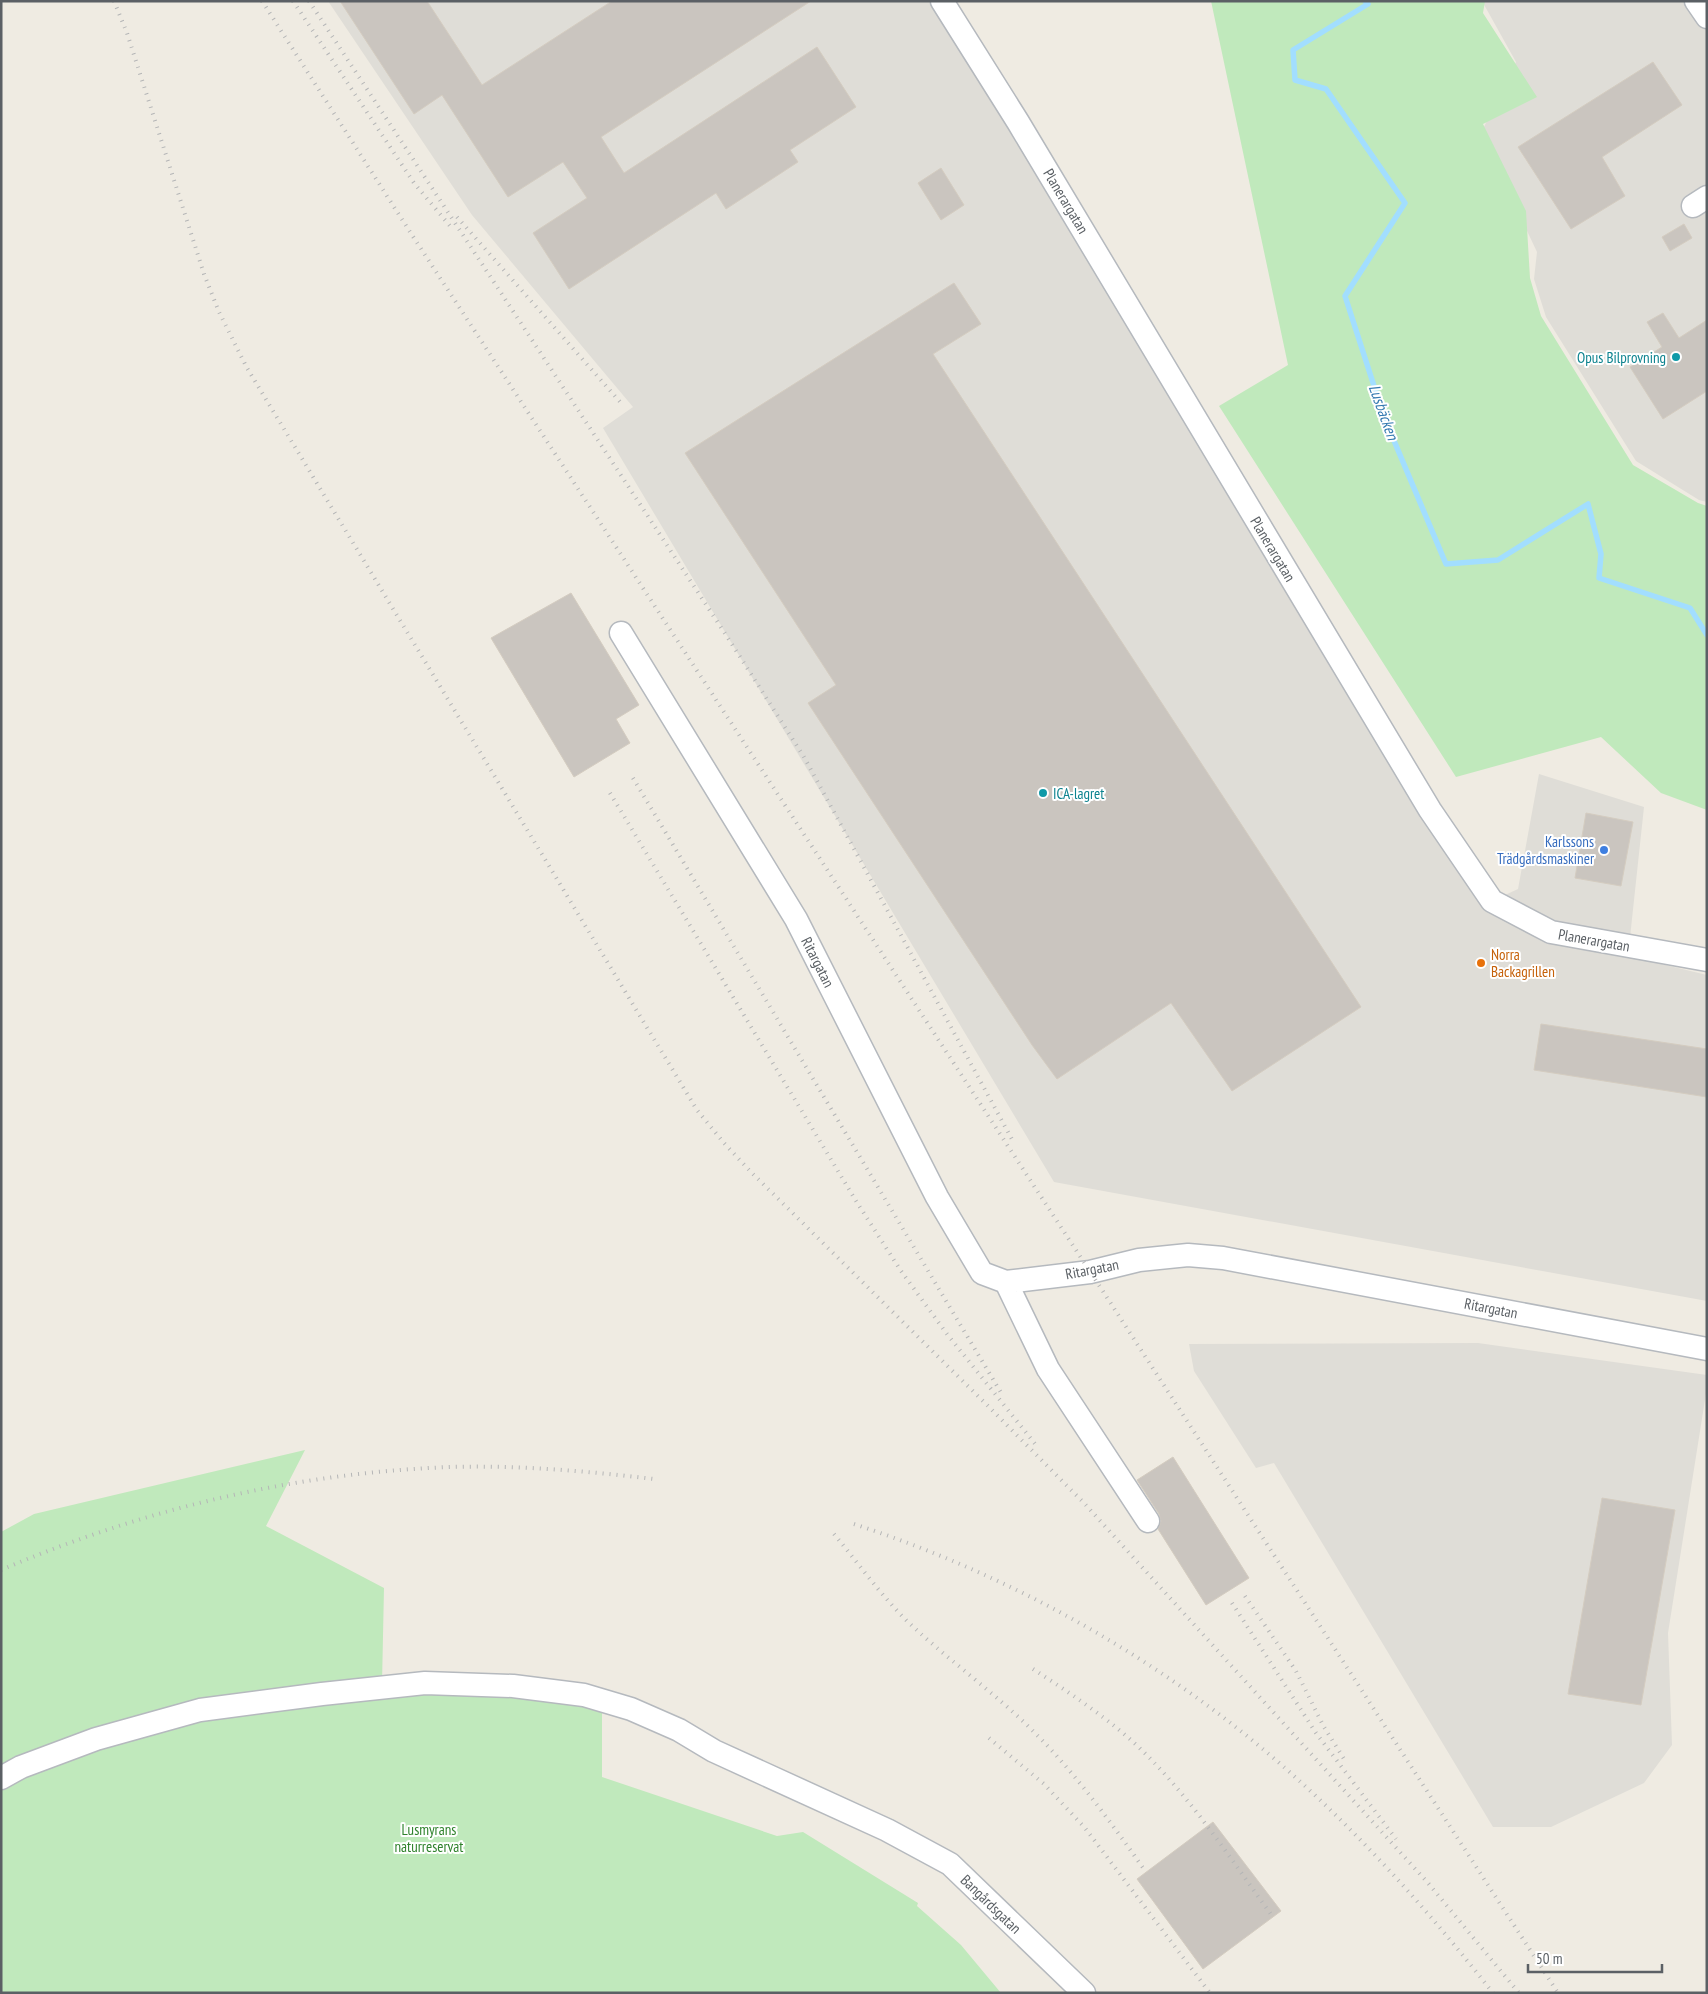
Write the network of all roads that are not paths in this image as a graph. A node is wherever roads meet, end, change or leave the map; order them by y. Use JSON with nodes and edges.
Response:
{"nodes":[{"id":1,"x":942,"y":1,"type":"edge"},
{"id":2,"x":1696,"y":1,"type":"edge"},
{"id":3,"x":1707,"y":17,"type":"edge"},
{"id":4,"x":621,"y":632,"type":"dead end"},
{"id":5,"x":1707,"y":960,"type":"edge"},
{"id":6,"x":1006,"y":1282,"type":"junction"},
{"id":7,"x":1707,"y":1349,"type":"edge"},
{"id":8,"x":1148,"y":1521,"type":"dead end"},
{"id":9,"x":1,"y":1778,"type":"edge"},
{"id":10,"x":1084,"y":1993,"type":"edge"}],
"edges":[{"from":1,"to":5,"type":"street","name":"Planerargatan"},
{"from":2,"to":3,"type":"street"},
{"from":4,"to":6,"type":"street","name":"Ritargatan"},
{"from":6,"to":7,"type":"street","name":"Ritargatan"},
{"from":6,"to":8,"type":"street"},
{"from":9,"to":10,"type":"street","name":"Bangårdsgatan"}]}
